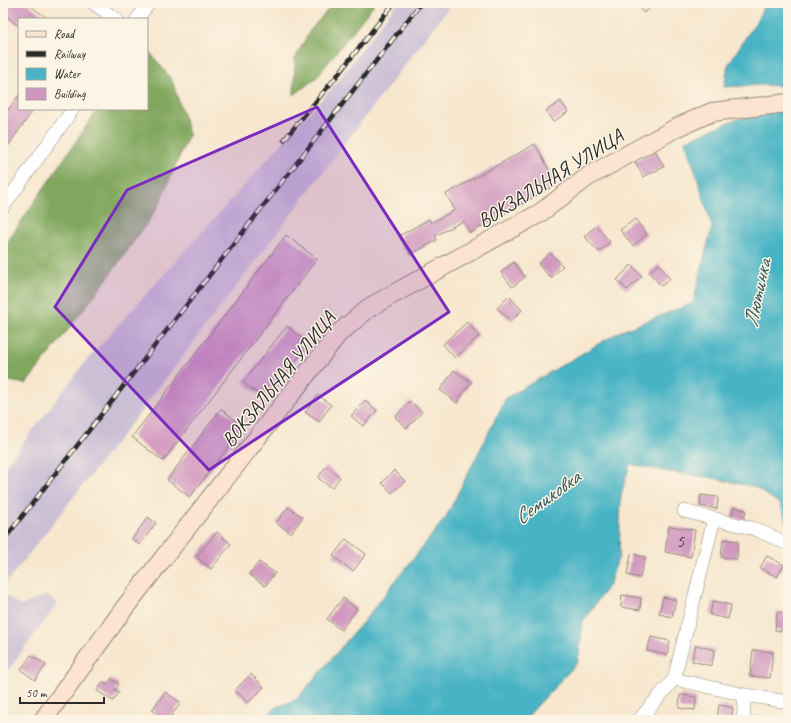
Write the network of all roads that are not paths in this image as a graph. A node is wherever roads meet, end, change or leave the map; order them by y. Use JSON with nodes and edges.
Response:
{"nodes":[{"id":1,"x":93,"y":3,"type":"edge"},
{"id":2,"x":147,"y":4,"type":"edge"},
{"id":3,"x":115,"y":18,"type":"edge"},
{"id":4,"x":139,"y":18,"type":"edge"},
{"id":5,"x":788,"y":103,"type":"edge"},
{"id":6,"x":72,"y":110,"type":"edge"},
{"id":7,"x":3,"y":207,"type":"edge"},
{"id":8,"x":684,"y":511,"type":"dead end"},
{"id":9,"x":714,"y":519,"type":"junction"},
{"id":10,"x":788,"y":544,"type":"edge"},
{"id":11,"x":674,"y":679,"type":"junction"},
{"id":12,"x":745,"y":695,"type":"junction"},
{"id":13,"x":788,"y":702,"type":"edge"},
{"id":14,"x":43,"y":720,"type":"edge"},
{"id":15,"x":640,"y":720,"type":"edge"},
{"id":16,"x":743,"y":720,"type":"edge"}],
"edges":[{"from":1,"to":3,"type":"street"},
{"from":2,"to":4,"type":"street"},
{"from":5,"to":14,"type":"main road","name":"ВОКЗАЛЬНАЯ УЛИЦА"},
{"from":6,"to":7,"type":"street"},
{"from":8,"to":9,"type":"street"},
{"from":9,"to":10,"type":"street"},
{"from":9,"to":11,"type":"street"},
{"from":11,"to":12,"type":"street"},
{"from":11,"to":15,"type":"street"},
{"from":12,"to":13,"type":"street"},
{"from":12,"to":16,"type":"street"}]}
